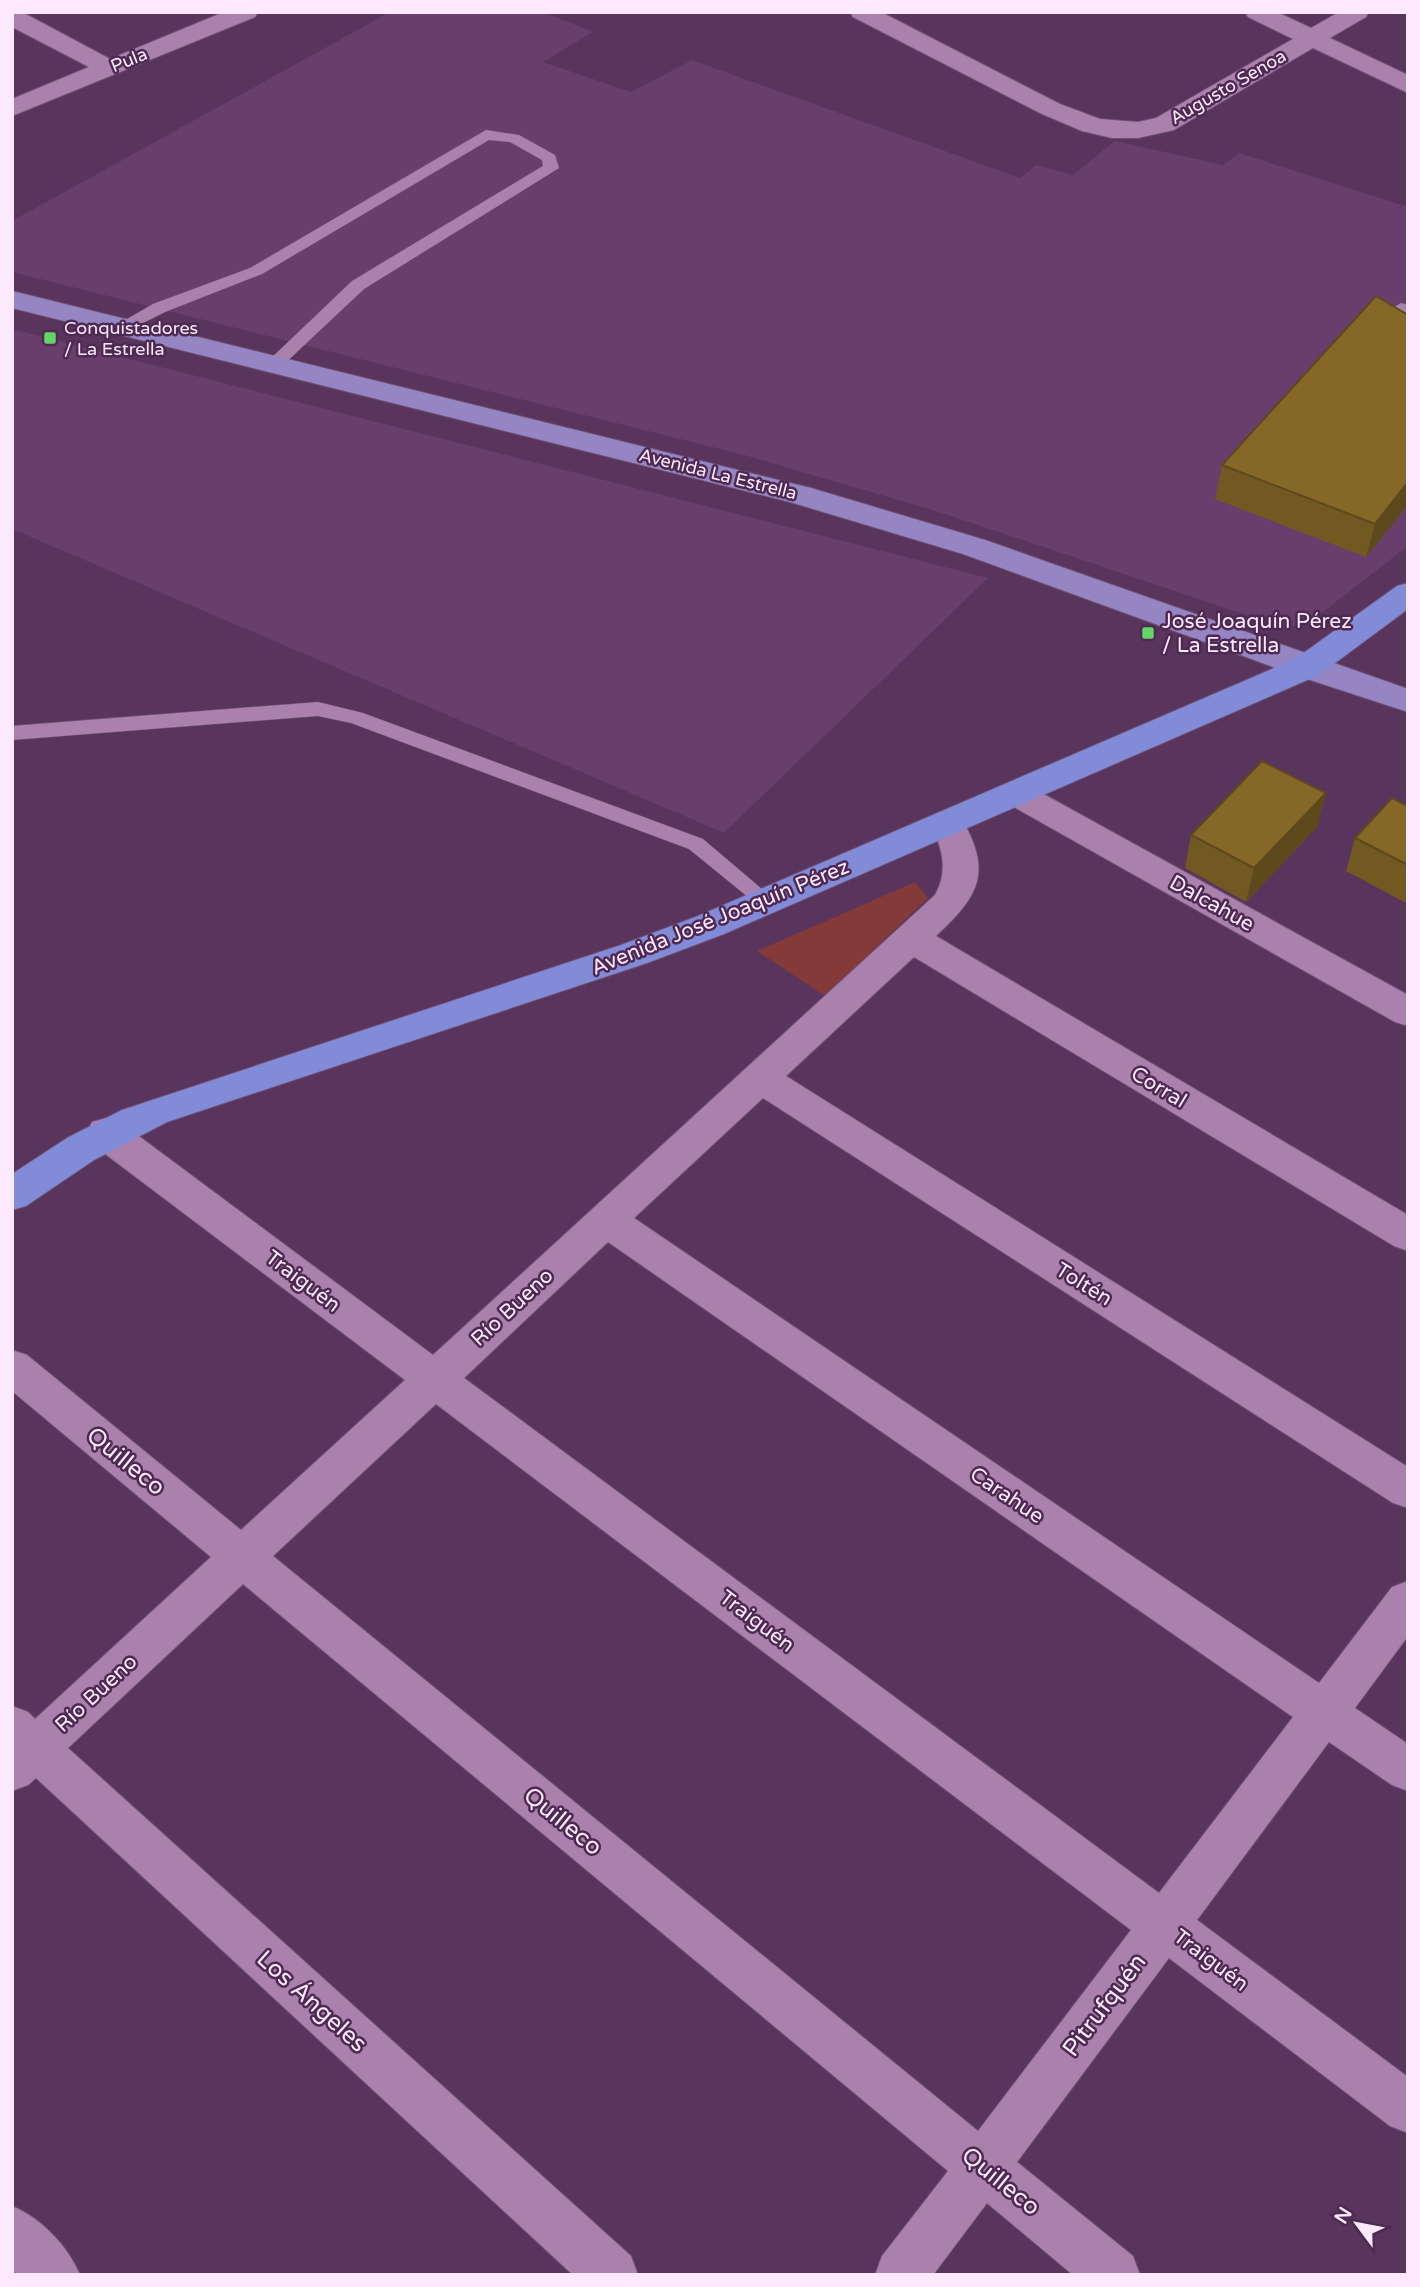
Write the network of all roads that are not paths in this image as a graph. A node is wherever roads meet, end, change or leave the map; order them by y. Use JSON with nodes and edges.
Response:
{"nodes":[{"id":1,"x":246,"y":12,"type":"edge"},
{"id":2,"x":862,"y":12,"type":"edge"},
{"id":3,"x":1257,"y":12,"type":"edge"},
{"id":4,"x":1357,"y":12,"type":"edge"},
{"id":5,"x":12,"y":17,"type":"edge"},
{"id":6,"x":1312,"y":38,"type":"junction"},
{"id":7,"x":109,"y":68,"type":"junction"},
{"id":8,"x":1408,"y":85,"type":"edge"},
{"id":9,"x":12,"y":108,"type":"edge"},
{"id":10,"x":12,"y":299,"type":"edge"},
{"id":11,"x":123,"y":326,"type":"junction"},
{"id":12,"x":275,"y":363,"type":"junction"},
{"id":13,"x":1408,"y":593,"type":"edge"},
{"id":14,"x":1307,"y":667,"type":"junction"},
{"id":15,"x":1408,"y":701,"type":"edge"},
{"id":16,"x":12,"y":733,"type":"edge"},
{"id":17,"x":1017,"y":794,"type":"junction"},
{"id":18,"x":947,"y":823,"type":"junction"},
{"id":19,"x":766,"y":901,"type":"junction"},
{"id":20,"x":910,"y":938,"type":"junction"},
{"id":21,"x":1408,"y":1012,"type":"edge"},
{"id":22,"x":760,"y":1078,"type":"junction"},
{"id":23,"x":106,"y":1133,"type":"junction"},
{"id":24,"x":12,"y":1195,"type":"edge"},
{"id":25,"x":607,"y":1220,"type":"junction"},
{"id":26,"x":1408,"y":1235,"type":"edge"},
{"id":27,"x":12,"y":1367,"type":"edge"},
{"id":28,"x":434,"y":1379,"type":"junction"},
{"id":29,"x":1408,"y":1490,"type":"edge"},
{"id":30,"x":242,"y":1557,"type":"junction"},
{"id":31,"x":1408,"y":1601,"type":"edge"},
{"id":32,"x":1324,"y":1713,"type":"junction"},
{"id":33,"x":20,"y":1749,"type":"edge"},
{"id":34,"x":1408,"y":1770,"type":"edge"},
{"id":35,"x":1164,"y":1926,"type":"junction"},
{"id":36,"x":1408,"y":2108,"type":"edge"},
{"id":37,"x":983,"y":2166,"type":"junction"},
{"id":38,"x":12,"y":2232,"type":"edge"},
{"id":39,"x":54,"y":2275,"type":"edge"},
{"id":40,"x":612,"y":2275,"type":"edge"},
{"id":41,"x":901,"y":2275,"type":"edge"},
{"id":42,"x":1114,"y":2275,"type":"edge"}],
"edges":[{"from":1,"to":7,"type":"street","name":"Pula"},
{"from":2,"to":6,"type":"street","name":"Augusto Senoa"},
{"from":3,"to":6,"type":"street"},
{"from":4,"to":6,"type":"street","name":"Augusto Senoa"},
{"from":5,"to":7,"type":"street"},
{"from":6,"to":8,"type":"street"},
{"from":7,"to":9,"type":"street","name":"Pula"},
{"from":10,"to":11,"type":"main road","name":"Avenida La Estrella"},
{"from":11,"to":12,"type":"main road","name":"Avenida La Estrella"},
{"from":11,"to":12,"type":"lane"},
{"from":12,"to":14,"type":"main road","name":"Avenida La Estrella"},
{"from":13,"to":14,"type":"main road","name":"Avenida José Joaquín Pérez"},
{"from":14,"to":15,"type":"main road","name":"Avenida La Estrella"},
{"from":14,"to":17,"type":"main road","name":"Avenida José Joaquín Pérez"},
{"from":16,"to":19,"type":"lane"},
{"from":17,"to":18,"type":"main road","name":"Avenida José Joaquín Pérez"},
{"from":17,"to":21,"type":"street","name":"Dalcahue"},
{"from":18,"to":19,"type":"main road","name":"Avenida José Joaquín Pérez"},
{"from":18,"to":20,"type":"street","name":"Río Bueno"},
{"from":19,"to":23,"type":"main road","name":"Avenida José Joaquín Pérez"},
{"from":20,"to":22,"type":"street","name":"Río Bueno"},
{"from":20,"to":26,"type":"street","name":"Corral"},
{"from":22,"to":25,"type":"street","name":"Río Bueno"},
{"from":22,"to":29,"type":"street","name":"Toltén"},
{"from":23,"to":24,"type":"main road","name":"Avenida José Joaquín Pérez"},
{"from":23,"to":28,"type":"street","name":"Traiguén"},
{"from":25,"to":28,"type":"street","name":"Río Bueno"},
{"from":25,"to":32,"type":"street","name":"Carahue"},
{"from":27,"to":30,"type":"street","name":"Quilleco"},
{"from":28,"to":30,"type":"street","name":"Río Bueno"},
{"from":28,"to":35,"type":"street","name":"Traiguén"},
{"from":30,"to":33,"type":"street","name":"Río Bueno"},
{"from":30,"to":37,"type":"street","name":"Quilleco"},
{"from":31,"to":32,"type":"street","name":"Pitrufquén"},
{"from":32,"to":34,"type":"street","name":"Carahue"},
{"from":32,"to":35,"type":"street","name":"Pitrufquén"},
{"from":33,"to":40,"type":"street","name":"Los Ángeles"},
{"from":35,"to":36,"type":"street","name":"Traiguén"},
{"from":35,"to":37,"type":"street","name":"Pitrufquén"},
{"from":37,"to":41,"type":"street","name":"Pitrufquén"},
{"from":37,"to":42,"type":"street","name":"Quilleco"},
{"from":38,"to":39,"type":"street"}]}
